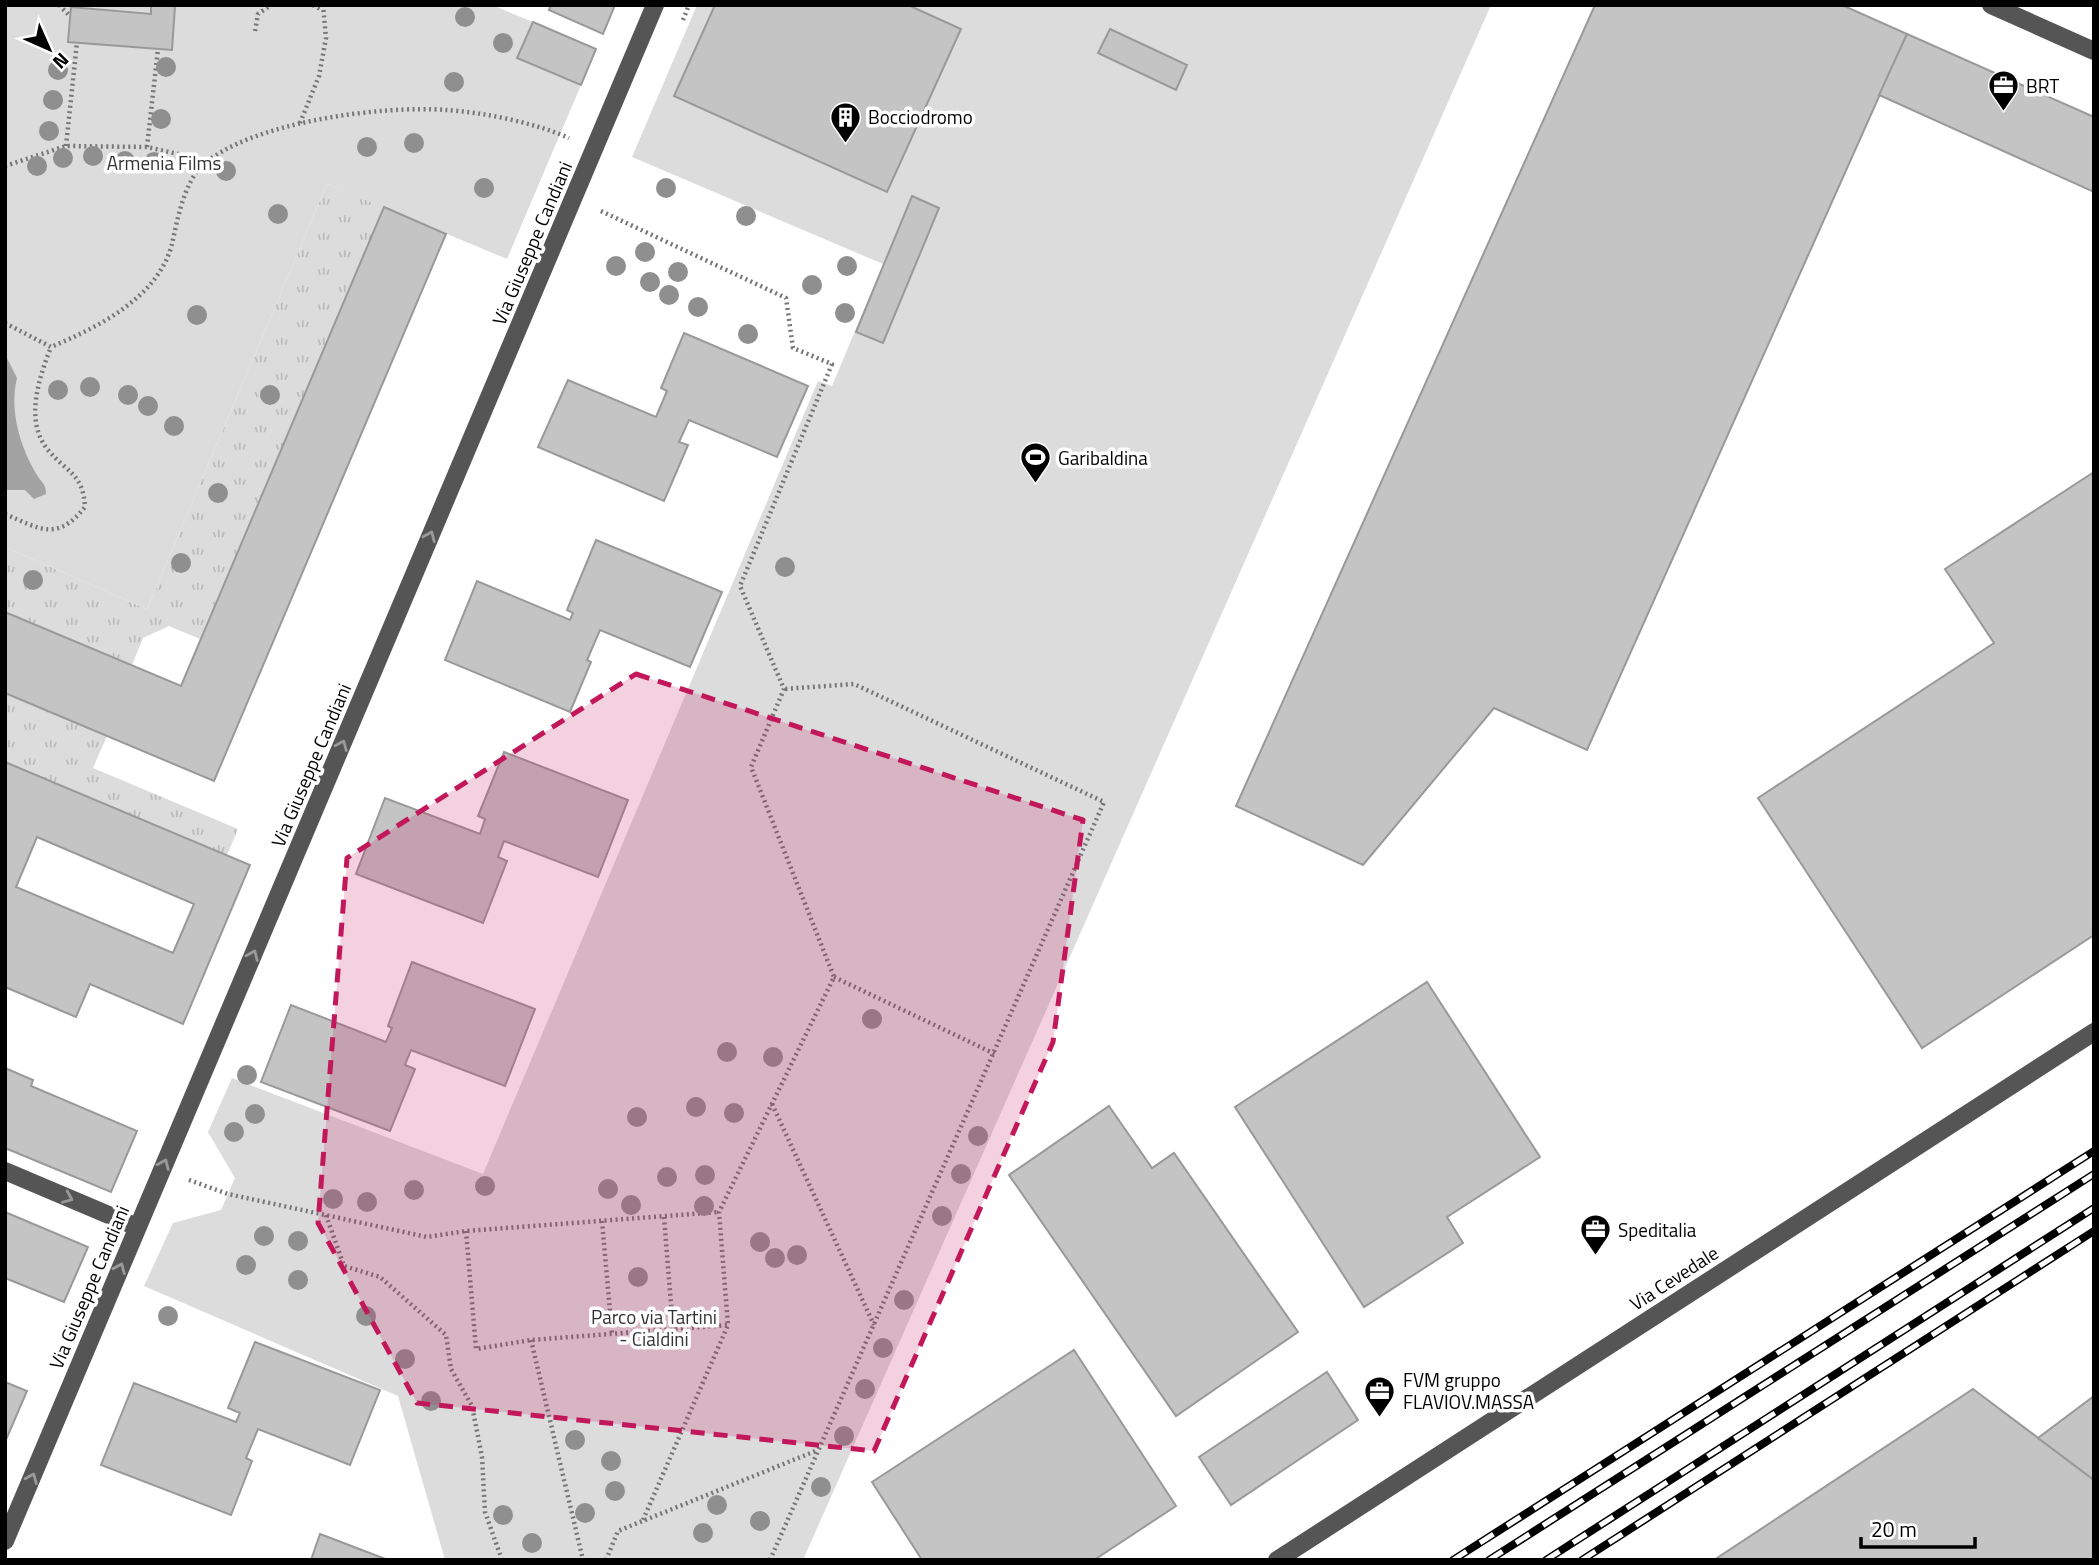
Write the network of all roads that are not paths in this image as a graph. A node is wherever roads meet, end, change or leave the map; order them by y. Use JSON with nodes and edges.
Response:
{"nodes":[{"id":1,"x":655,"y":5,"type":"edge"},
{"id":2,"x":1991,"y":5,"type":"edge"},
{"id":3,"x":2094,"y":51,"type":"edge"},
{"id":4,"x":2094,"y":1032,"type":"edge"},
{"id":5,"x":5,"y":1171,"type":"edge"},
{"id":6,"x":137,"y":1227,"type":"junction"},
{"id":7,"x":5,"y":1541,"type":"edge"},
{"id":8,"x":1278,"y":1560,"type":"edge"}],
"edges":[{"from":6,"to":1,"type":"street","name":"Via Giuseppe Candiani","one_way":true},
{"from":2,"to":3,"type":"street"},
{"from":4,"to":8,"type":"street","name":"Via Cevedale"},
{"from":5,"to":6,"type":"street","one_way":true},
{"from":7,"to":6,"type":"street","name":"Via Giuseppe Candiani","one_way":true}]}
